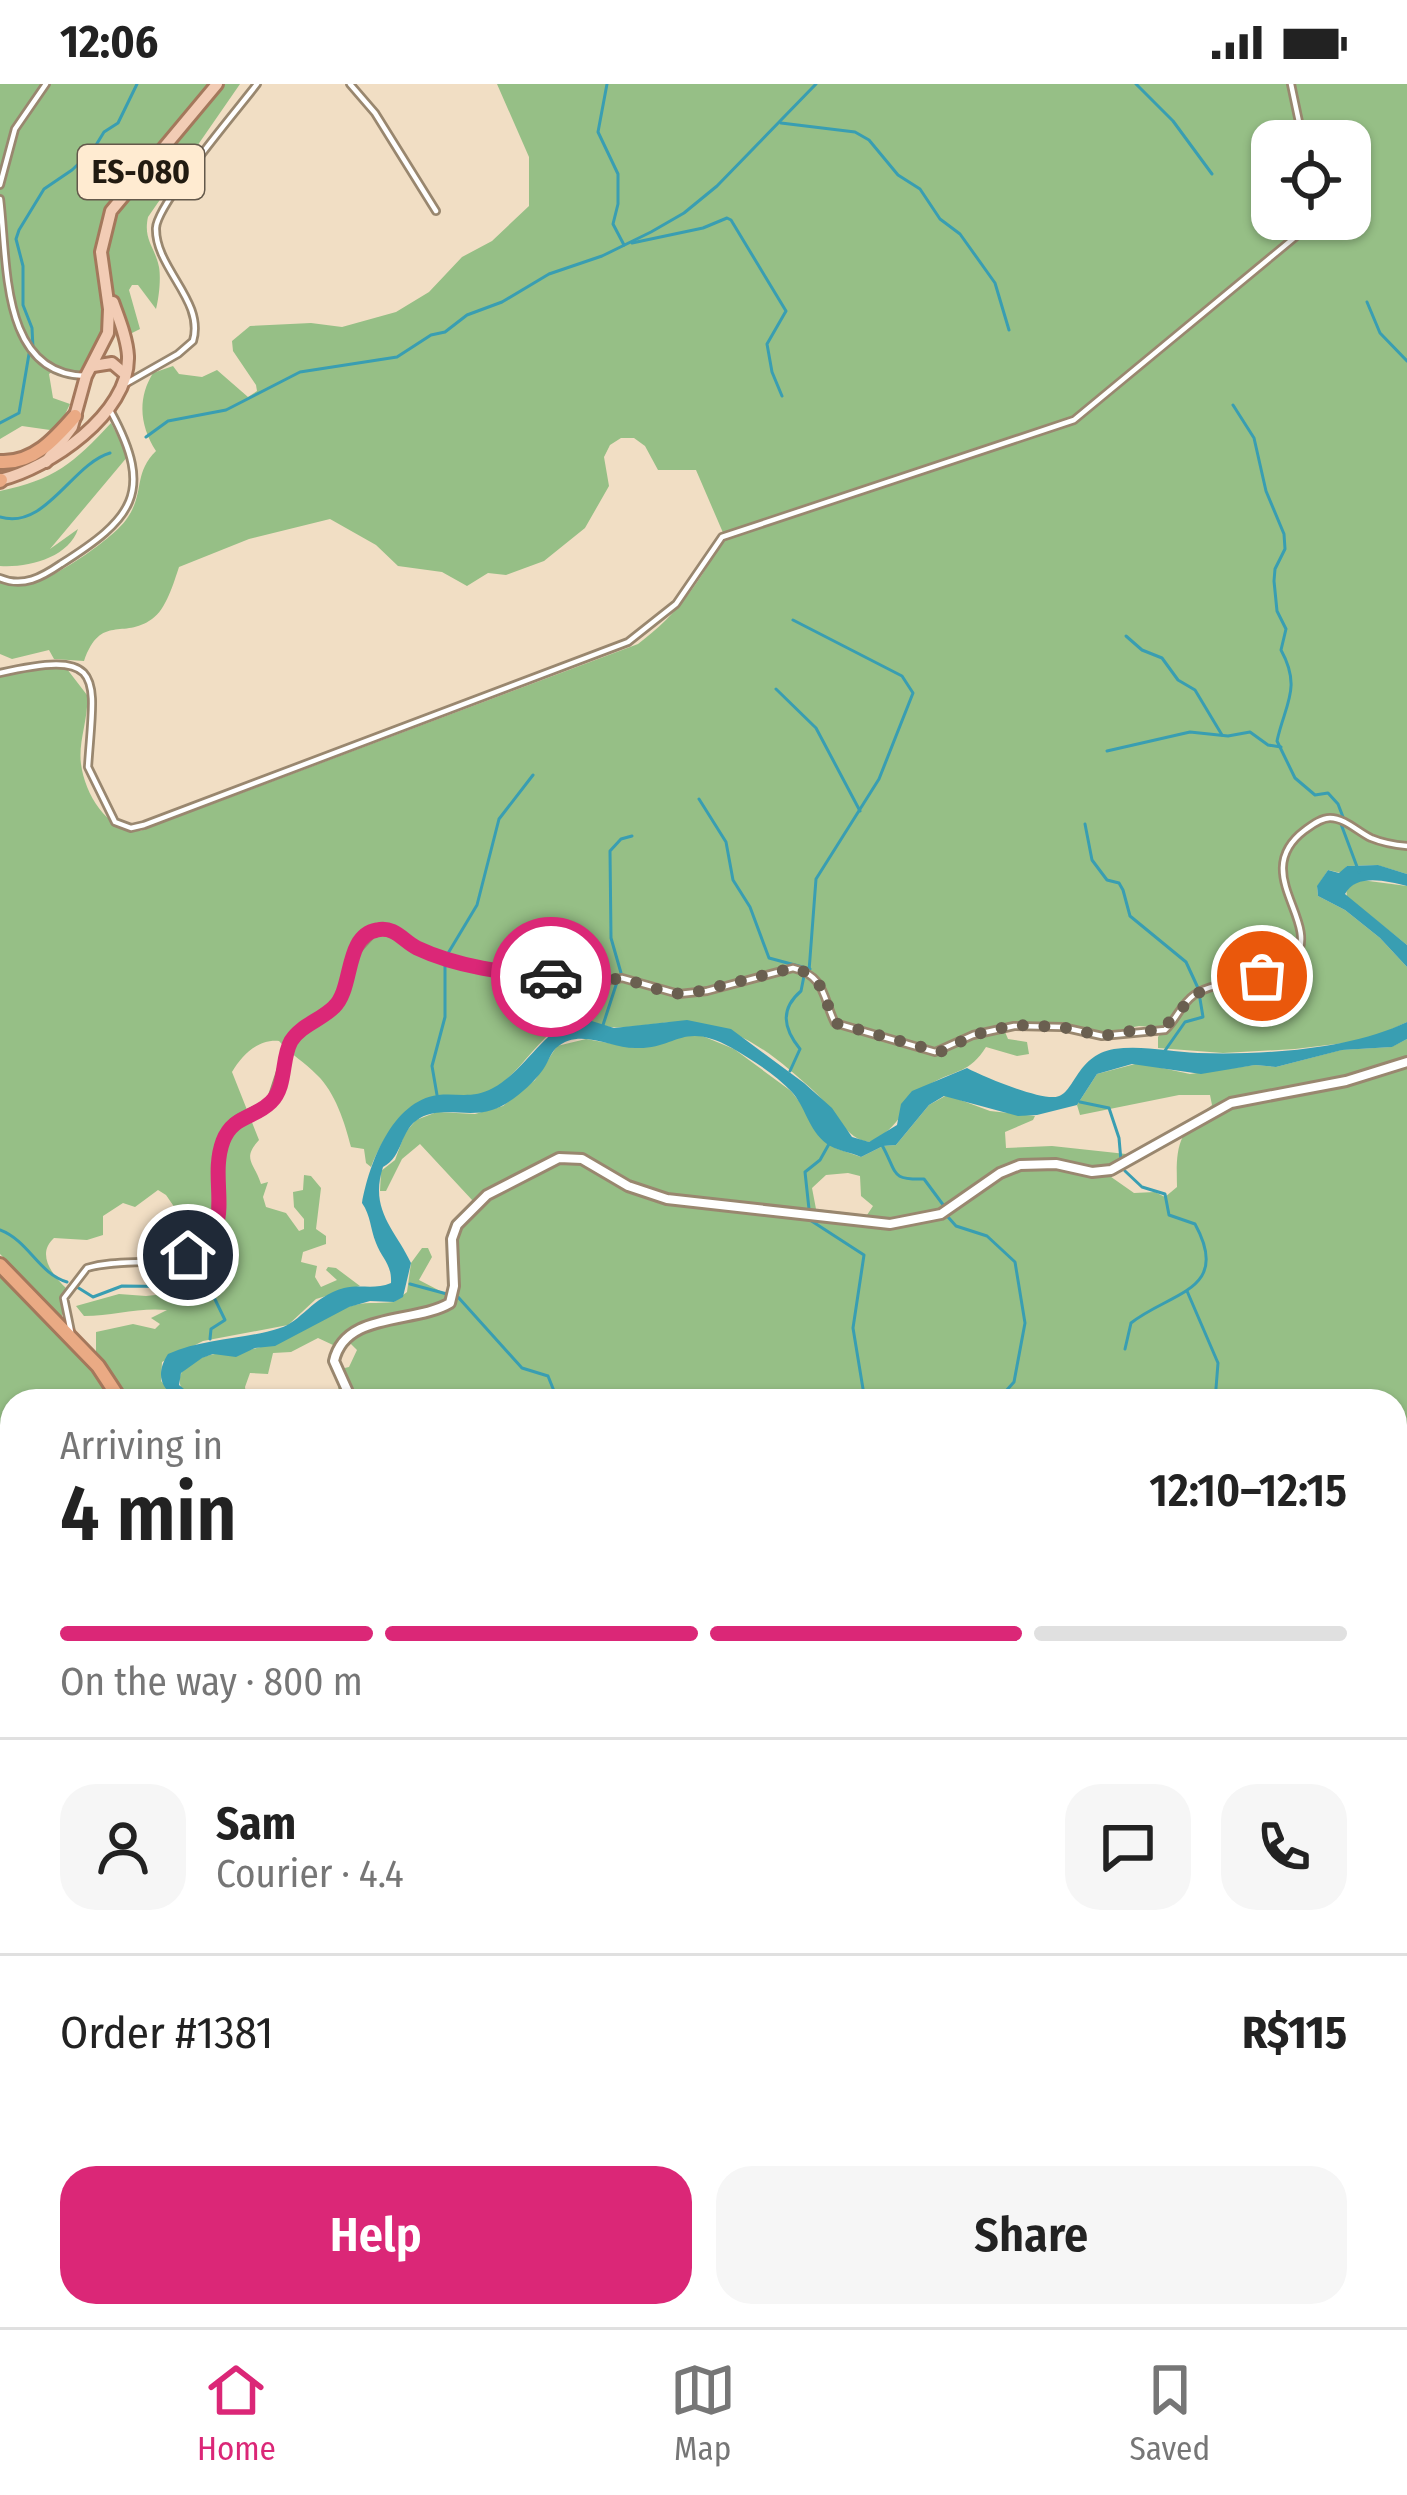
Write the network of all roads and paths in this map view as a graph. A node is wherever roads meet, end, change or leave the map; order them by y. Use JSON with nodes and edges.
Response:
{"nodes":[{"id":1,"x":46,"y":84,"type":"edge"},
{"id":2,"x":218,"y":84,"type":"edge"},
{"id":3,"x":257,"y":84,"type":"edge"},
{"id":4,"x":350,"y":84,"type":"edge"},
{"id":5,"x":1291,"y":84,"type":"edge"},
{"id":6,"x":1299,"y":120,"type":"edge"},
{"id":7,"x":0,"y":185,"type":"edge"},
{"id":8,"x":0,"y":199,"type":"edge"},
{"id":9,"x":436,"y":211,"type":"dead end"},
{"id":10,"x":1292,"y":240,"type":"edge"},
{"id":11,"x":104,"y":276,"type":"junction"},
{"id":12,"x":90,"y":370,"type":"junction"},
{"id":13,"x":124,"y":380,"type":"junction"},
{"id":14,"x":80,"y":396,"type":"junction"},
{"id":15,"x":108,"y":413,"type":"junction"},
{"id":16,"x":75,"y":416,"type":"junction"},
{"id":17,"x":51,"y":460,"type":"junction"},
{"id":18,"x":0,"y":462,"type":"edge"},
{"id":19,"x":0,"y":480,"type":"edge"},
{"id":20,"x":0,"y":578,"type":"edge"},
{"id":21,"x":0,"y":673,"type":"edge"},
{"id":22,"x":1407,"y":846,"type":"edge"},
{"id":23,"x":1407,"y":1062,"type":"edge"},
{"id":24,"x":0,"y":1265,"type":"edge"},
{"id":25,"x":73,"y":1337,"type":"junction"},
{"id":26,"x":114,"y":1389,"type":"edge"},
{"id":27,"x":345,"y":1389,"type":"edge"}],
"edges":[{"from":1,"to":7,"type":"street"},
{"from":2,"to":11,"type":"main road","number":"ES-080"},
{"from":3,"to":13,"type":"street"},
{"from":4,"to":9,"type":"street"},
{"from":5,"to":6,"type":"street"},
{"from":8,"to":12,"type":"street"},
{"from":10,"to":21,"type":"street"},
{"from":11,"to":12,"type":"main road","number":"ES-080"},
{"from":11,"to":13,"type":"main road","number":"ES-080"},
{"from":12,"to":13,"type":"main road"},
{"from":12,"to":14,"type":"main road","number":"ES-080"},
{"from":13,"to":15,"type":"main road"},
{"from":14,"to":15,"type":"main road"},
{"from":14,"to":16,"type":"main road","number":"ES-080"},
{"from":15,"to":17,"type":"main road"},
{"from":15,"to":20,"type":"street"},
{"from":16,"to":17,"type":"main road","number":"ES-080"},
{"from":16,"to":18,"type":"highway"},
{"from":17,"to":19,"type":"main road"},
{"from":22,"to":25,"type":"street"},
{"from":23,"to":27,"type":"street"},
{"from":24,"to":25,"type":"highway"},
{"from":25,"to":26,"type":"highway"}]}
